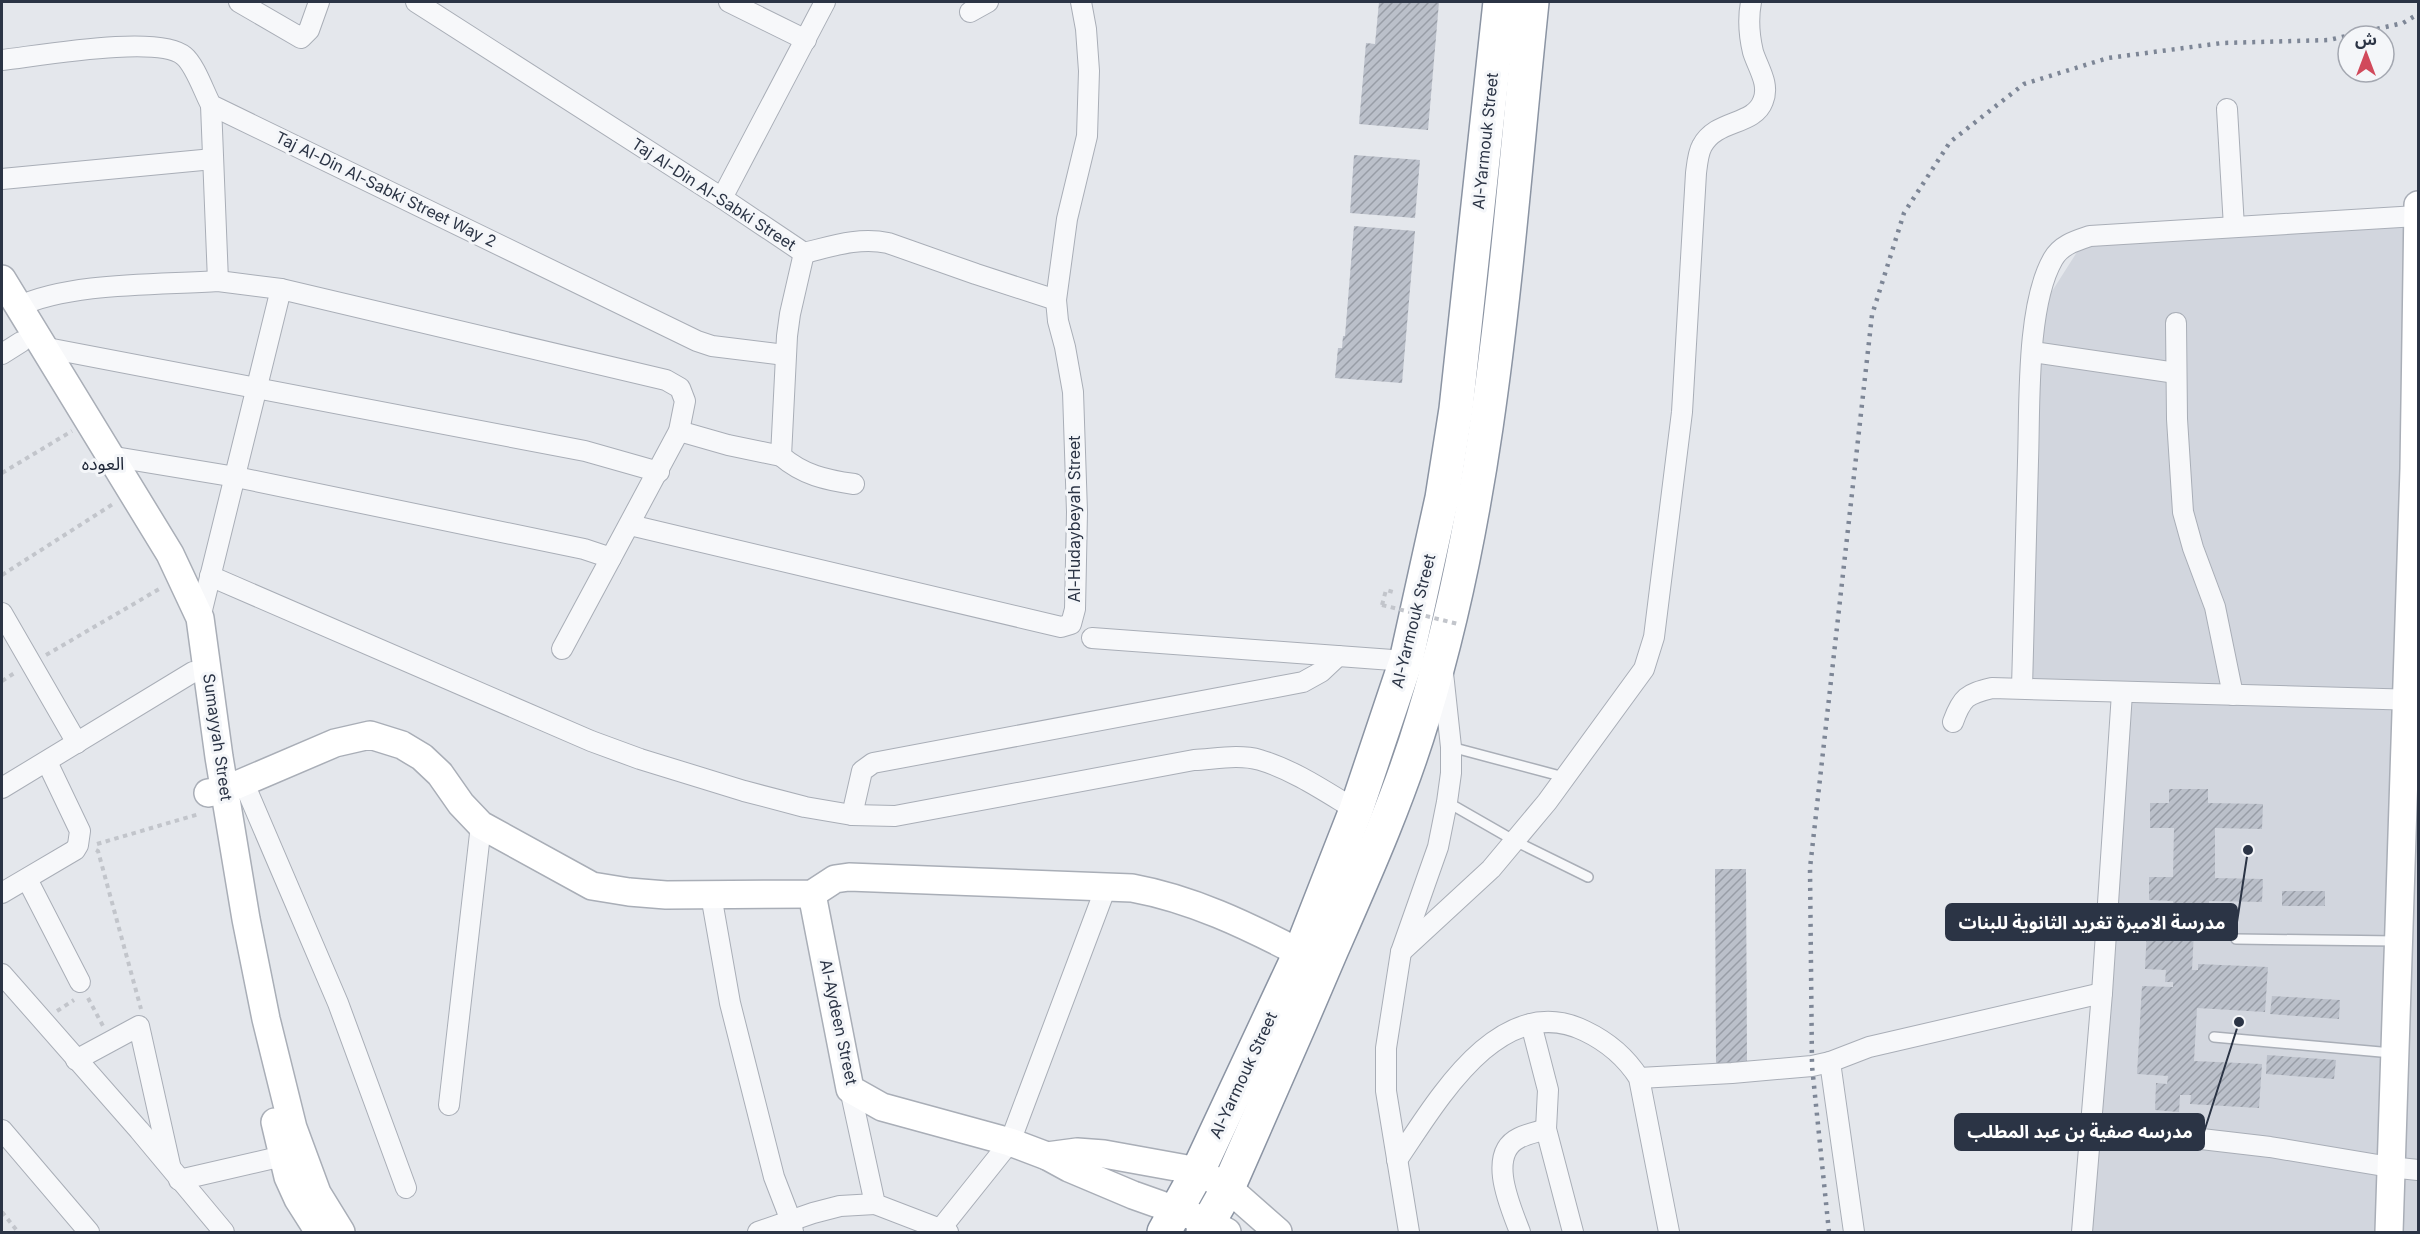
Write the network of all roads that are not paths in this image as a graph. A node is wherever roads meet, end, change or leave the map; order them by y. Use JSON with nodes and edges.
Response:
{"nodes":[{"id":1,"x":239,"y":2,"type":"edge"},
{"id":2,"x":319,"y":2,"type":"edge"},
{"id":3,"x":416,"y":2,"type":"edge"},
{"id":4,"x":729,"y":2,"type":"edge"},
{"id":5,"x":825,"y":2,"type":"edge"},
{"id":6,"x":988,"y":2,"type":"edge"},
{"id":7,"x":1081,"y":2,"type":"edge"},
{"id":8,"x":1500,"y":2,"type":"edge"},
{"id":9,"x":1532,"y":2,"type":"edge"},
{"id":10,"x":1751,"y":2,"type":"edge"},
{"id":11,"x":970,"y":12,"type":"dead end"},
{"id":12,"x":806,"y":40,"type":"junction"},
{"id":13,"x":2,"y":60,"type":"edge"},
{"id":14,"x":211,"y":105,"type":"junction"},
{"id":15,"x":2227,"y":109,"type":"dead end"},
{"id":16,"x":213,"y":159,"type":"junction"},
{"id":17,"x":2,"y":179,"type":"edge"},
{"id":18,"x":722,"y":198,"type":"junction"},
{"id":19,"x":2418,"y":210,"type":"edge"},
{"id":20,"x":2234,"y":226,"type":"junction"},
{"id":21,"x":804,"y":253,"type":"junction"},
{"id":22,"x":2,"y":279,"type":"edge"},
{"id":23,"x":218,"y":281,"type":"junction"},
{"id":24,"x":280,"y":289,"type":"junction"},
{"id":25,"x":1056,"y":300,"type":"junction"},
{"id":26,"x":10,"y":308,"type":"edge"},
{"id":27,"x":2176,"y":323,"type":"dead end"},
{"id":28,"x":22,"y":348,"type":"edge"},
{"id":29,"x":2033,"y":352,"type":"junction"},
{"id":30,"x":786,"y":355,"type":"junction"},
{"id":31,"x":2176,"y":373,"type":"junction"},
{"id":32,"x":258,"y":387,"type":"junction"},
{"id":33,"x":679,"y":430,"type":"junction"},
{"id":34,"x":109,"y":456,"type":"junction"},
{"id":35,"x":781,"y":456,"type":"junction"},
{"id":36,"x":2416,"y":469,"type":"edge"},
{"id":37,"x":658,"y":472,"type":"junction"},
{"id":38,"x":236,"y":477,"type":"junction"},
{"id":39,"x":854,"y":484,"type":"dead end"},
{"id":40,"x":630,"y":525,"type":"junction"},
{"id":41,"x":611,"y":558,"type":"junction"},
{"id":42,"x":210,"y":576,"type":"junction"},
{"id":43,"x":2,"y":613,"type":"edge"},
{"id":44,"x":200,"y":618,"type":"junction"},
{"id":45,"x":1092,"y":638,"type":"dead end"},
{"id":46,"x":562,"y":649,"type":"dead end"},
{"id":47,"x":1441,"y":653,"type":"junction"},
{"id":48,"x":1338,"y":656,"type":"junction"},
{"id":49,"x":1406,"y":661,"type":"junction"},
{"id":50,"x":193,"y":672,"type":"junction"},
{"id":51,"x":2022,"y":688,"type":"junction"},
{"id":52,"x":2122,"y":693,"type":"junction"},
{"id":53,"x":2233,"y":695,"type":"junction"},
{"id":54,"x":2412,"y":700,"type":"edge"},
{"id":55,"x":1392,"y":704,"type":"junction"},
{"id":56,"x":1423,"y":718,"type":"junction"},
{"id":57,"x":1953,"y":723,"type":"dead end"},
{"id":58,"x":77,"y":743,"type":"junction"},
{"id":59,"x":1451,"y":747,"type":"junction"},
{"id":60,"x":47,"y":762,"type":"junction"},
{"id":61,"x":1564,"y":777,"type":"junction"},
{"id":62,"x":2,"y":788,"type":"edge"},
{"id":63,"x":222,"y":794,"type":"junction"},
{"id":64,"x":1448,"y":802,"type":"junction"},
{"id":65,"x":1356,"y":810,"type":"junction"},
{"id":66,"x":852,"y":815,"type":"junction"},
{"id":67,"x":481,"y":825,"type":"junction"},
{"id":68,"x":1515,"y":841,"type":"junction"},
{"id":69,"x":1588,"y":877,"type":"dead end"},
{"id":70,"x":27,"y":879,"type":"junction"},
{"id":71,"x":1106,"y":887,"type":"junction"},
{"id":72,"x":2,"y":893,"type":"edge"},
{"id":73,"x":812,"y":894,"type":"junction"},
{"id":74,"x":711,"y":895,"type":"junction"},
{"id":75,"x":2236,"y":939,"type":"dead end"},
{"id":76,"x":2398,"y":941,"type":"junction"},
{"id":77,"x":1401,"y":952,"type":"junction"},
{"id":78,"x":1300,"y":953,"type":"junction"},
{"id":79,"x":2,"y":974,"type":"edge"},
{"id":80,"x":82,"y":987,"type":"road end"},
{"id":81,"x":2102,"y":993,"type":"junction"},
{"id":82,"x":1531,"y":1024,"type":"junction"},
{"id":83,"x":2214,"y":1037,"type":"dead end"},
{"id":84,"x":2394,"y":1053,"type":"junction"},
{"id":85,"x":76,"y":1060,"type":"junction"},
{"id":86,"x":1830,"y":1062,"type":"junction"},
{"id":87,"x":1640,"y":1077,"type":"junction"},
{"id":88,"x":850,"y":1089,"type":"junction"},
{"id":89,"x":449,"y":1105,"type":"dead end"},
{"id":90,"x":2090,"y":1126,"type":"junction"},
{"id":91,"x":1546,"y":1129,"type":"junction"},
{"id":92,"x":2,"y":1130,"type":"edge"},
{"id":93,"x":1010,"y":1142,"type":"junction"},
{"id":94,"x":283,"y":1156,"type":"junction"},
{"id":95,"x":1047,"y":1156,"type":"junction"},
{"id":96,"x":1397,"y":1160,"type":"junction"},
{"id":97,"x":2390,"y":1167,"type":"junction"},
{"id":98,"x":1189,"y":1169,"type":"junction"},
{"id":99,"x":2418,"y":1170,"type":"edge"},
{"id":100,"x":175,"y":1175,"type":"junction"},
{"id":101,"x":406,"y":1188,"type":"dead end"},
{"id":102,"x":1228,"y":1188,"type":"junction"},
{"id":103,"x":875,"y":1204,"type":"junction"},
{"id":104,"x":1167,"y":1216,"type":"edge"},
{"id":105,"x":792,"y":1227,"type":"edge"},
{"id":106,"x":1213,"y":1229,"type":"edge"},
{"id":107,"x":942,"y":1231,"type":"edge"},
{"id":108,"x":89,"y":1233,"type":"edge"},
{"id":109,"x":224,"y":1233,"type":"edge"},
{"id":110,"x":320,"y":1233,"type":"edge"},
{"id":111,"x":341,"y":1233,"type":"edge"},
{"id":112,"x":758,"y":1233,"type":"edge"},
{"id":113,"x":1278,"y":1233,"type":"edge"},
{"id":114,"x":1408,"y":1233,"type":"edge"},
{"id":115,"x":1520,"y":1233,"type":"edge"},
{"id":116,"x":1573,"y":1233,"type":"edge"},
{"id":117,"x":1669,"y":1233,"type":"edge"},
{"id":118,"x":1854,"y":1233,"type":"edge"},
{"id":119,"x":2082,"y":1233,"type":"edge"},
{"id":120,"x":2389,"y":1233,"type":"edge"}],
"edges":[{"from":1,"to":2,"type":"street"},
{"from":3,"to":18,"type":"street","name":"Taj Al-Din Al-Sabki Street"},
{"from":4,"to":12,"type":"street"},
{"from":5,"to":12,"type":"street"},
{"from":6,"to":11,"type":"street"},
{"from":7,"to":25,"type":"street","name":"Al-Hudaybeyah Street"},
{"from":8,"to":49,"type":"highway","name":"Al-Yarmouk Street"},
{"from":9,"to":47,"type":"highway","name":"Al-Yarmouk Street"},
{"from":10,"to":61,"type":"street"},
{"from":12,"to":18,"type":"street"},
{"from":13,"to":14,"type":"street"},
{"from":14,"to":16,"type":"street"},
{"from":14,"to":30,"type":"street","name":"Taj Al-Din Al-Sabki Street Way 2"},
{"from":15,"to":20,"type":"street"},
{"from":16,"to":17,"type":"street"},
{"from":16,"to":23,"type":"street"},
{"from":18,"to":21,"type":"street","name":"Taj Al-Din Al-Sabki Street"},
{"from":19,"to":20,"type":"street"},
{"from":19,"to":36,"type":"street"},
{"from":20,"to":29,"type":"street"},
{"from":21,"to":25,"type":"street"},
{"from":21,"to":30,"type":"street","name":"Taj Al-Din Al-Sabki Street"},
{"from":22,"to":26,"type":"street","name":"Sumayyah Street"},
{"from":23,"to":24,"type":"street"},
{"from":23,"to":26,"type":"street"},
{"from":24,"to":32,"type":"street"},
{"from":24,"to":33,"type":"street"},
{"from":25,"to":40,"type":"street","name":"Al-Hudaybeyah Street"},
{"from":26,"to":28,"type":"street","name":"Sumayyah Street"},
{"from":27,"to":31,"type":"street"},
{"from":28,"to":32,"type":"street"},
{"from":28,"to":34,"type":"street","name":"Sumayyah Street"},
{"from":28,"to":50,"type":"street","name":"Sumayyah Street"},
{"from":29,"to":31,"type":"street"},
{"from":29,"to":51,"type":"street"},
{"from":30,"to":35,"type":"street","name":"Taj Al-Din Al-Sabki Street"},
{"from":31,"to":53,"type":"street"},
{"from":32,"to":37,"type":"street"},
{"from":32,"to":38,"type":"street"},
{"from":33,"to":35,"type":"street"},
{"from":33,"to":37,"type":"street"},
{"from":34,"to":38,"type":"street"},
{"from":34,"to":44,"type":"street","name":"Sumayyah Street"},
{"from":35,"to":39,"type":"street"},
{"from":36,"to":54,"type":"street"},
{"from":37,"to":40,"type":"street"},
{"from":38,"to":41,"type":"street"},
{"from":38,"to":42,"type":"street"},
{"from":40,"to":41,"type":"street"},
{"from":41,"to":46,"type":"street"},
{"from":42,"to":44,"type":"street"},
{"from":42,"to":66,"type":"street"},
{"from":43,"to":58,"type":"street"},
{"from":44,"to":63,"type":"street","name":"Sumayyah Street"},
{"from":45,"to":48,"type":"street"},
{"from":47,"to":56,"type":"highway","name":"Al-Yarmouk Street"},
{"from":47,"to":59,"type":"street"},
{"from":48,"to":49,"type":"street"},
{"from":48,"to":66,"type":"street"},
{"from":49,"to":55,"type":"highway","name":"Al-Yarmouk Street"},
{"from":50,"to":58,"type":"street"},
{"from":50,"to":63,"type":"street","name":"Sumayyah Street"},
{"from":51,"to":52,"type":"street"},
{"from":51,"to":57,"type":"street"},
{"from":52,"to":53,"type":"street"},
{"from":52,"to":81,"type":"street"},
{"from":53,"to":54,"type":"street"},
{"from":54,"to":76,"type":"street"},
{"from":55,"to":56,"type":"highway"},
{"from":55,"to":65,"type":"highway","name":"Al-Yarmouk Street"},
{"from":56,"to":102,"type":"highway","name":"Al-Yarmouk Street"},
{"from":58,"to":60,"type":"street"},
{"from":59,"to":61,"type":"lane"},
{"from":59,"to":64,"type":"street"},
{"from":60,"to":62,"type":"street"},
{"from":60,"to":70,"type":"street"},
{"from":61,"to":68,"type":"street"},
{"from":63,"to":67,"type":"street"},
{"from":63,"to":94,"type":"street","name":"Sumayyah Street"},
{"from":63,"to":101,"type":"street"},
{"from":63,"to":111,"type":"street","name":"Sumayyah Street"},
{"from":64,"to":68,"type":"lane"},
{"from":64,"to":77,"type":"street"},
{"from":65,"to":66,"type":"street"},
{"from":65,"to":78,"type":"highway","name":"Al-Yarmouk Street"},
{"from":67,"to":74,"type":"street"},
{"from":67,"to":89,"type":"street"},
{"from":68,"to":69,"type":"lane"},
{"from":68,"to":77,"type":"street"},
{"from":70,"to":72,"type":"street"},
{"from":70,"to":80,"type":"street"},
{"from":71,"to":73,"type":"street"},
{"from":71,"to":78,"type":"street"},
{"from":71,"to":93,"type":"street"},
{"from":73,"to":74,"type":"street"},
{"from":73,"to":88,"type":"street","name":"Al-Aydeen Street"},
{"from":74,"to":105,"type":"street"},
{"from":75,"to":76,"type":"lane"},
{"from":76,"to":84,"type":"street"},
{"from":77,"to":96,"type":"street"},
{"from":78,"to":98,"type":"highway","name":"Al-Yarmouk Street"},
{"from":79,"to":85,"type":"street"},
{"from":81,"to":86,"type":"street"},
{"from":81,"to":90,"type":"street"},
{"from":82,"to":87,"type":"street"},
{"from":82,"to":91,"type":"street"},
{"from":82,"to":96,"type":"street"},
{"from":83,"to":84,"type":"lane"},
{"from":84,"to":97,"type":"street"},
{"from":85,"to":100,"type":"street"},
{"from":85,"to":100,"type":"street"},
{"from":86,"to":87,"type":"street"},
{"from":86,"to":118,"type":"street"},
{"from":87,"to":117,"type":"street"},
{"from":88,"to":93,"type":"street","name":"Al-Aydeen Street"},
{"from":88,"to":103,"type":"street"},
{"from":90,"to":97,"type":"street"},
{"from":90,"to":119,"type":"street"},
{"from":91,"to":115,"type":"street"},
{"from":91,"to":116,"type":"street"},
{"from":92,"to":108,"type":"street"},
{"from":93,"to":95,"type":"street","name":"Al-Aydeen Street"},
{"from":93,"to":107,"type":"street"},
{"from":94,"to":100,"type":"street"},
{"from":94,"to":110,"type":"street","name":"Sumayyah Street"},
{"from":95,"to":98,"type":"street","name":"Al-Aydeen Street"},
{"from":95,"to":104,"type":"street","name":"Al-Aydeen Street"},
{"from":96,"to":114,"type":"street"},
{"from":97,"to":99,"type":"street"},
{"from":97,"to":120,"type":"street"},
{"from":98,"to":102,"type":"street","name":"Al-Aydeen Street"},
{"from":98,"to":104,"type":"highway","name":"Al-Yarmouk Street"},
{"from":100,"to":109,"type":"street"},
{"from":102,"to":106,"type":"highway","name":"Al-Yarmouk Street"},
{"from":102,"to":113,"type":"street","name":"Al-Aydeen Street"},
{"from":103,"to":105,"type":"street"},
{"from":103,"to":107,"type":"street"},
{"from":104,"to":106,"type":"street","name":"Al-Aydeen Street"},
{"from":105,"to":112,"type":"street"}]}
